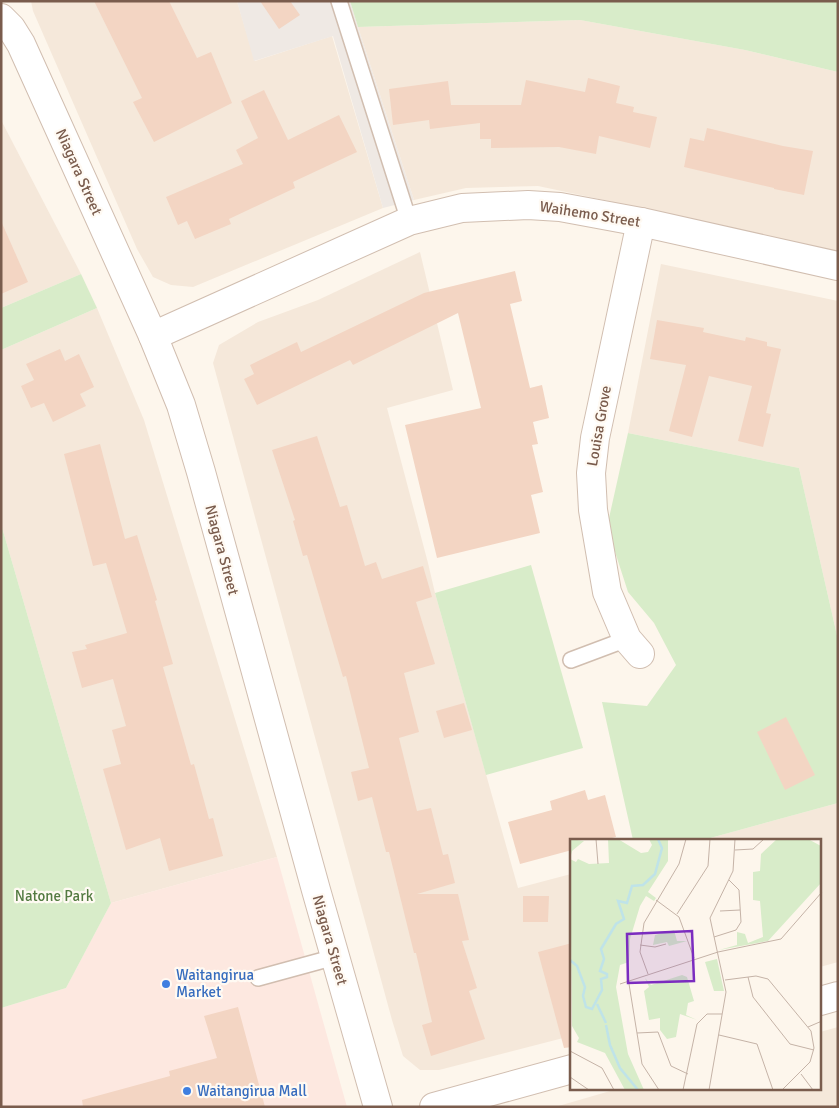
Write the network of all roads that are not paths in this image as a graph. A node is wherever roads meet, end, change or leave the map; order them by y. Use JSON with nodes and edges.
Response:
{"nodes":[{"id":1,"x":339,"y":1,"type":"edge"},
{"id":2,"x":1,"y":18,"type":"edge"},
{"id":3,"x":409,"y":221,"type":"junction"},
{"id":4,"x":641,"y":222,"type":"junction"},
{"id":5,"x":838,"y":266,"type":"edge"},
{"id":6,"x":154,"y":336,"type":"junction"},
{"id":7,"x":634,"y":646,"type":"joint"},
{"id":8,"x":572,"y":660,"type":"dead end"},
{"id":9,"x":335,"y":957,"type":"junction"},
{"id":10,"x":258,"y":978,"type":"dead end"},
{"id":11,"x":838,"y":996,"type":"edge"},
{"id":12,"x":822,"y":1000,"type":"edge"},
{"id":13,"x":570,"y":1070,"type":"edge"},
{"id":14,"x":378,"y":1107,"type":"edge"},
{"id":15,"x":434,"y":1107,"type":"edge"}],
"edges":[{"from":1,"to":3,"type":"lane"},
{"from":2,"to":6,"type":"street","name":"Niagara Street"},
{"from":3,"to":4,"type":"street","name":"Waihemo Street"},
{"from":3,"to":6,"type":"street","name":"Waihemo Street"},
{"from":4,"to":5,"type":"street","name":"Waihemo Street"},
{"from":4,"to":7,"type":"street","name":"Louisa Grove"},
{"from":6,"to":9,"type":"street","name":"Niagara Street"},
{"from":7,"to":8,"type":"lane"},
{"from":9,"to":10,"type":"lane"},
{"from":9,"to":14,"type":"street","name":"Niagara Street"},
{"from":11,"to":12,"type":"street"},
{"from":13,"to":15,"type":"street"}]}
